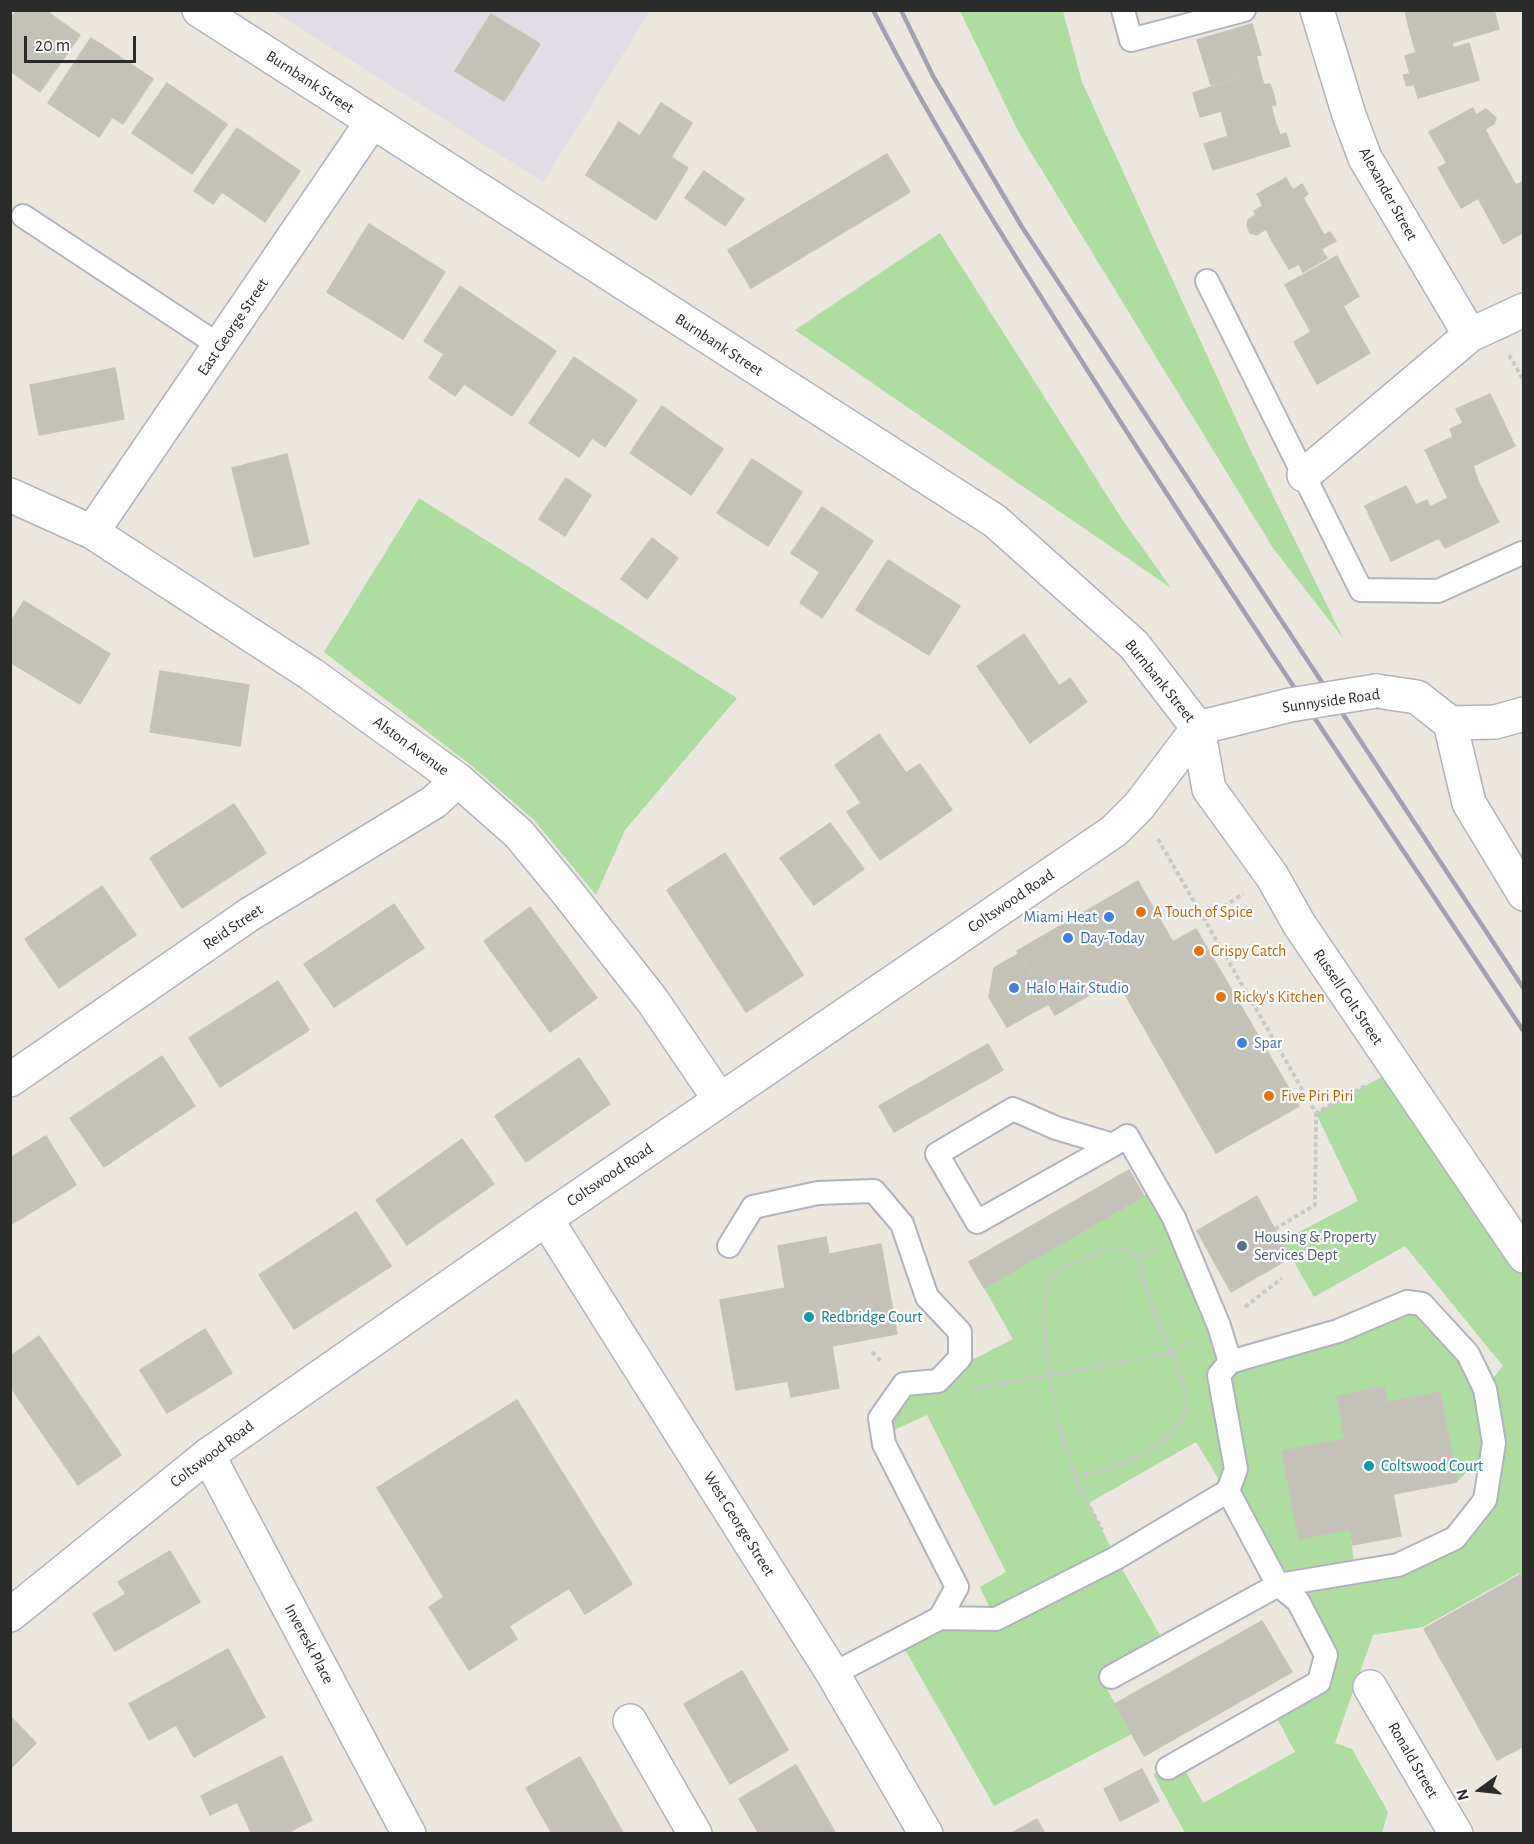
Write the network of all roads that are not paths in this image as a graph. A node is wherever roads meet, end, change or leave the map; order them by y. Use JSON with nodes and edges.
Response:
{"nodes":[{"id":1,"x":199,"y":10,"type":"edge"},
{"id":2,"x":1123,"y":10,"type":"edge"},
{"id":3,"x":1244,"y":10,"type":"edge"},
{"id":4,"x":1317,"y":10,"type":"edge"},
{"id":5,"x":372,"y":122,"type":"junction"},
{"id":6,"x":23,"y":216,"type":"dead end"},
{"id":7,"x":1207,"y":281,"type":"dead end"},
{"id":8,"x":1524,"y":310,"type":"edge"},
{"id":9,"x":1470,"y":335,"type":"junction"},
{"id":10,"x":220,"y":346,"type":"junction"},
{"id":11,"x":1304,"y":476,"type":"junction"},
{"id":12,"x":10,"y":495,"type":"edge"},
{"id":13,"x":92,"y":532,"type":"junction"},
{"id":14,"x":1522,"y":554,"type":"edge"},
{"id":15,"x":1524,"y":714,"type":"edge"},
{"id":16,"x":1450,"y":723,"type":"junction"},
{"id":17,"x":1197,"y":728,"type":"junction"},
{"id":18,"x":458,"y":780,"type":"junction"},
{"id":19,"x":1524,"y":894,"type":"edge"},
{"id":20,"x":10,"y":1080,"type":"edge"},
{"id":21,"x":720,"y":1100,"type":"junction"},
{"id":22,"x":1113,"y":1144,"type":"junction"},
{"id":23,"x":546,"y":1219,"type":"junction"},
{"id":24,"x":729,"y":1246,"type":"dead end"},
{"id":25,"x":1524,"y":1256,"type":"edge"},
{"id":26,"x":1230,"y":1362,"type":"junction"},
{"id":27,"x":208,"y":1455,"type":"junction"},
{"id":28,"x":1228,"y":1491,"type":"junction"},
{"id":29,"x":1278,"y":1585,"type":"junction"},
{"id":30,"x":10,"y":1615,"type":"edge"},
{"id":31,"x":940,"y":1618,"type":"junction"},
{"id":32,"x":833,"y":1674,"type":"junction"},
{"id":33,"x":1111,"y":1677,"type":"dead end"},
{"id":34,"x":1370,"y":1687,"type":"dead end"},
{"id":35,"x":630,"y":1721,"type":"dead end"},
{"id":36,"x":1168,"y":1768,"type":"dead end"},
{"id":37,"x":409,"y":1833,"type":"edge"},
{"id":38,"x":695,"y":1833,"type":"edge"},
{"id":39,"x":926,"y":1833,"type":"edge"},
{"id":40,"x":1456,"y":1833,"type":"edge"}],
"edges":[{"from":1,"to":5,"type":"street","name":"Burnbank Street"},
{"from":2,"to":3,"type":"lane"},
{"from":4,"to":9,"type":"street","name":"Alexander Street"},
{"from":5,"to":10,"type":"street","name":"East George Street"},
{"from":5,"to":17,"type":"street","name":"Burnbank Street"},
{"from":6,"to":10,"type":"lane"},
{"from":7,"to":11,"type":"lane"},
{"from":8,"to":9,"type":"street"},
{"from":9,"to":11,"type":"street"},
{"from":10,"to":13,"type":"street","name":"East George Street"},
{"from":11,"to":14,"type":"lane"},
{"from":12,"to":13,"type":"street","name":"Alston Avenue"},
{"from":13,"to":18,"type":"street","name":"Alston Avenue"},
{"from":15,"to":16,"type":"street"},
{"from":16,"to":17,"type":"street","name":"Sunnyside Road","bridge":true},
{"from":16,"to":19,"type":"street"},
{"from":17,"to":21,"type":"street","name":"Coltswood Road"},
{"from":17,"to":25,"type":"street","name":"Russell Colt Street"},
{"from":18,"to":20,"type":"street","name":"Reid Street"},
{"from":18,"to":21,"type":"street","name":"Alston Avenue"},
{"from":21,"to":23,"type":"street","name":"Coltswood Road"},
{"from":22,"to":22,"type":"lane"},
{"from":22,"to":26,"type":"lane"},
{"from":23,"to":27,"type":"street","name":"Coltswood Road"},
{"from":23,"to":32,"type":"street","name":"West George Street"},
{"from":24,"to":31,"type":"lane"},
{"from":26,"to":28,"type":"lane"},
{"from":26,"to":29,"type":"lane"},
{"from":27,"to":30,"type":"street","name":"Coltswood Road"},
{"from":27,"to":37,"type":"street","name":"Inveresk Place"},
{"from":28,"to":29,"type":"lane"},
{"from":28,"to":31,"type":"lane"},
{"from":29,"to":33,"type":"lane"},
{"from":29,"to":36,"type":"lane"},
{"from":31,"to":32,"type":"lane"},
{"from":32,"to":39,"type":"street","name":"West George Street"},
{"from":34,"to":40,"type":"street","name":"Ronald Street"},
{"from":35,"to":38,"type":"street"}]}
